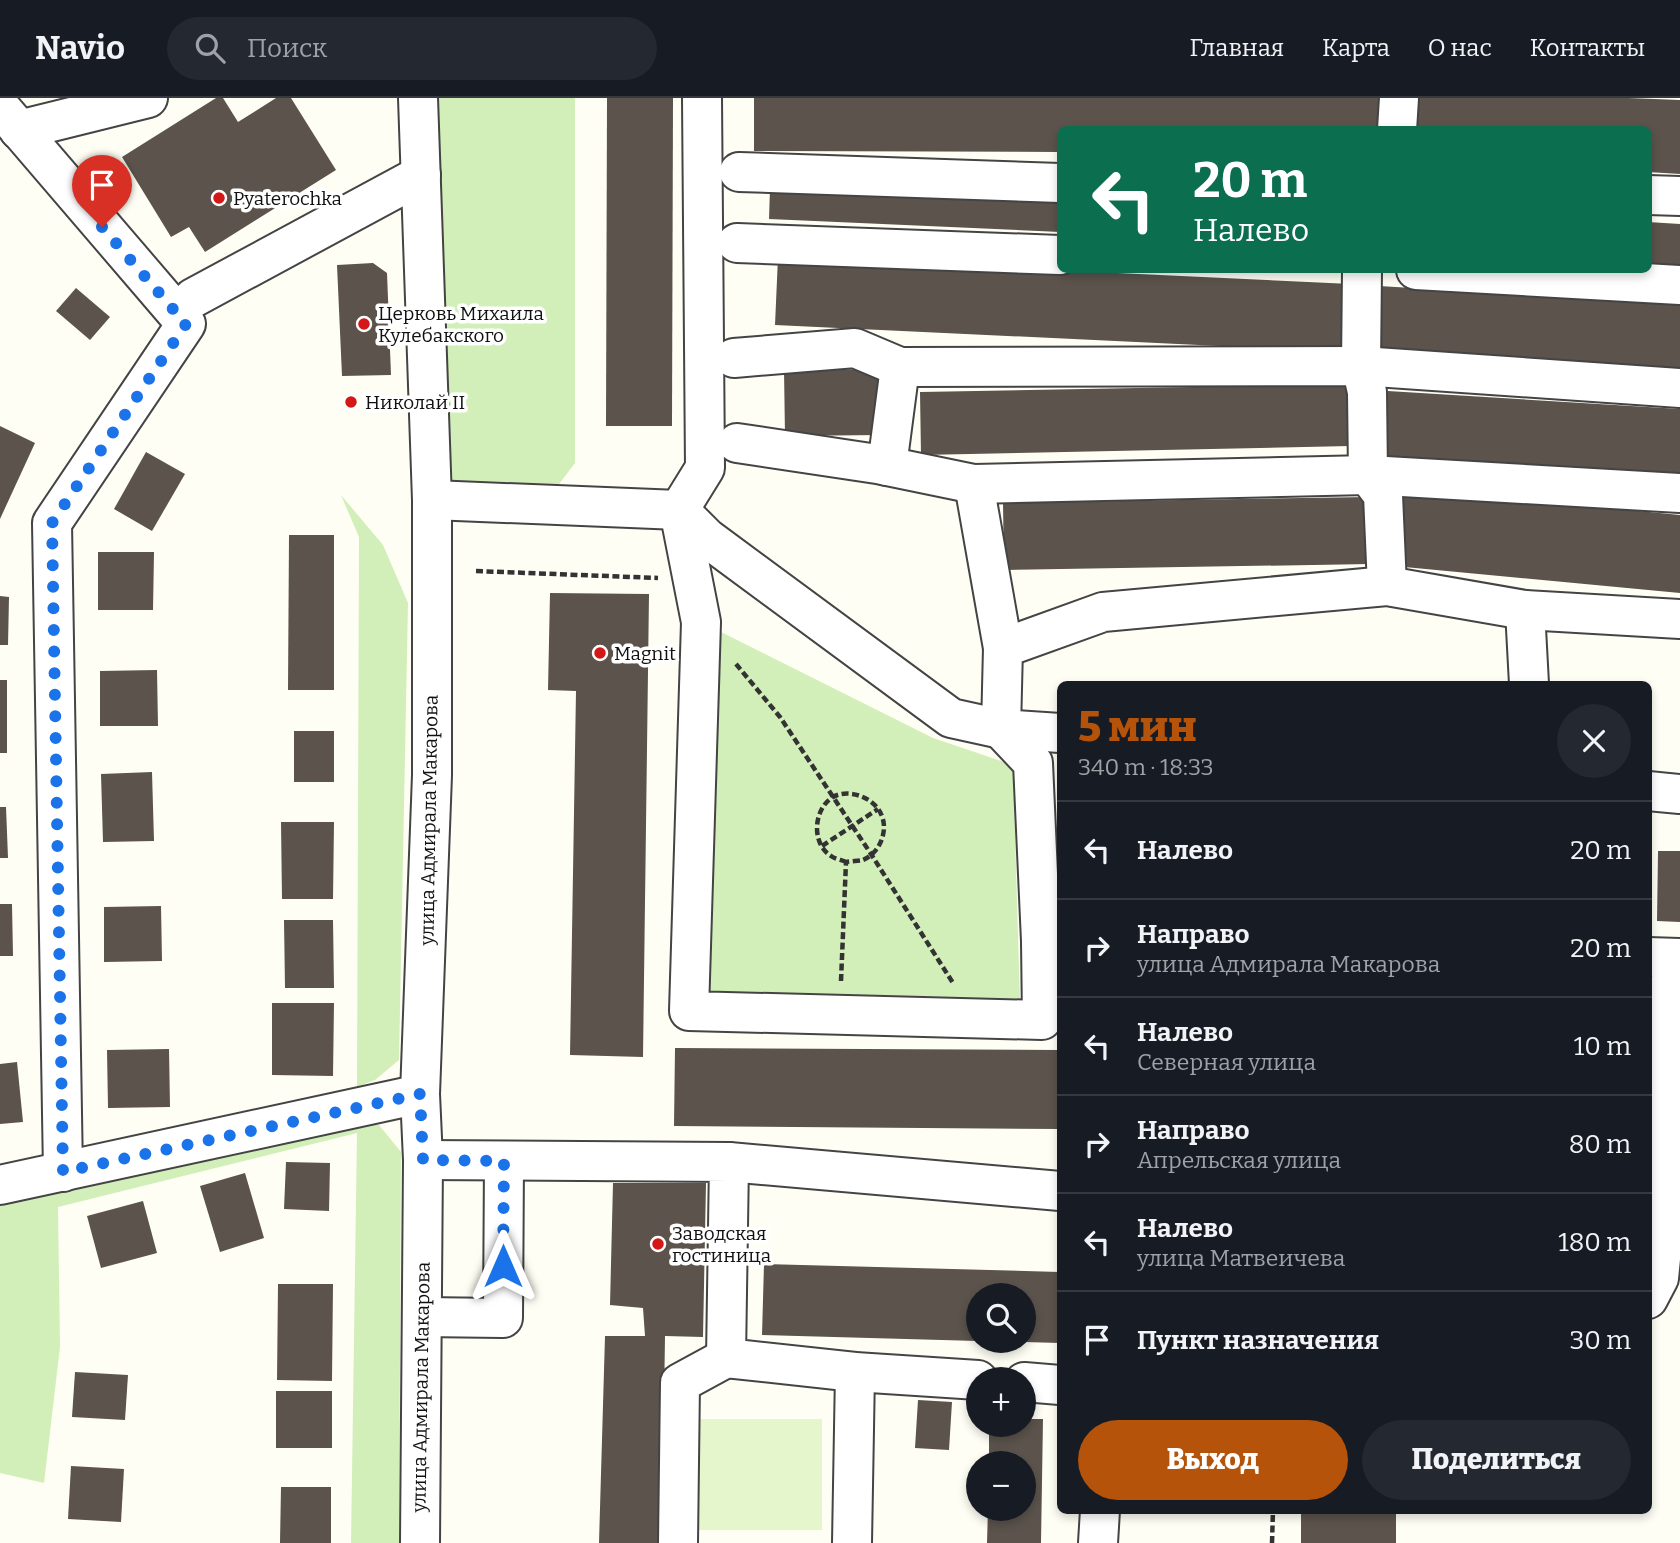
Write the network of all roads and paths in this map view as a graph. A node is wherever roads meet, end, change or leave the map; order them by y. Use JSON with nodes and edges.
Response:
{"nodes":[{"id":1,"x":148,"y":98,"type":"edge"},
{"id":2,"x":418,"y":98,"type":"edge"},
{"id":3,"x":702,"y":98,"type":"edge"},
{"id":4,"x":1399,"y":98,"type":"edge"},
{"id":5,"x":10,"y":119,"type":"edge"},
{"id":6,"x":1397,"y":126,"type":"edge"},
{"id":7,"x":739,"y":172,"type":"dead end"},
{"id":8,"x":421,"y":175,"type":"junction"},
{"id":9,"x":1057,"y":183,"type":"edge"},
{"id":10,"x":1652,"y":195,"type":"edge"},
{"id":11,"x":1680,"y":196,"type":"edge"},
{"id":12,"x":737,"y":243,"type":"dead end"},
{"id":13,"x":1057,"y":255,"type":"edge"},
{"id":14,"x":1362,"y":273,"type":"edge"},
{"id":15,"x":1469,"y":273,"type":"edge"},
{"id":16,"x":1680,"y":285,"type":"edge"},
{"id":17,"x":189,"y":311,"type":"junction"},
{"id":18,"x":734,"y":358,"type":"dead end"},
{"id":19,"x":1361,"y":366,"type":"junction"},
{"id":20,"x":900,"y":367,"type":"junction"},
{"id":21,"x":1680,"y":388,"type":"edge"},
{"id":22,"x":737,"y":443,"type":"dead end"},
{"id":23,"x":887,"y":466,"type":"junction"},
{"id":24,"x":1368,"y":475,"type":"junction"},
{"id":25,"x":974,"y":484,"type":"junction"},
{"id":26,"x":1680,"y":493,"type":"edge"},
{"id":27,"x":432,"y":500,"type":"junction"},
{"id":28,"x":678,"y":510,"type":"junction"},
{"id":29,"x":476,"y":571,"type":"dead end"},
{"id":30,"x":663,"y":578,"type":"dead end"},
{"id":31,"x":1387,"y":586,"type":"junction"},
{"id":32,"x":1525,"y":610,"type":"junction"},
{"id":33,"x":1680,"y":618,"type":"edge"},
{"id":34,"x":701,"y":622,"type":"junction"},
{"id":35,"x":1003,"y":648,"type":"junction"},
{"id":36,"x":1530,"y":681,"type":"edge"},
{"id":37,"x":1001,"y":729,"type":"junction"},
{"id":38,"x":1057,"y":733,"type":"edge"},
{"id":39,"x":1652,"y":792,"type":"edge"},
{"id":40,"x":1680,"y":794,"type":"edge"},
{"id":41,"x":832,"y":797,"type":"junction"},
{"id":42,"x":878,"y":809,"type":"junction"},
{"id":43,"x":852,"y":826,"type":"junction"},
{"id":44,"x":822,"y":846,"type":"junction"},
{"id":45,"x":871,"y":853,"type":"junction"},
{"id":46,"x":846,"y":862,"type":"junction"},
{"id":47,"x":1051,"y":942,"type":"edge"},
{"id":48,"x":1665,"y":974,"type":"edge"},
{"id":49,"x":841,"y":985,"type":"dead end"},
{"id":50,"x":957,"y":990,"type":"dead end"},
{"id":51,"x":420,"y":1094,"type":"junction"},
{"id":52,"x":423,"y":1160,"type":"junction"},
{"id":53,"x":504,"y":1161,"type":"junction"},
{"id":54,"x":729,"y":1162,"type":"junction"},
{"id":55,"x":63,"y":1172,"type":"junction"},
{"id":56,"x":0,"y":1185,"type":"edge"},
{"id":57,"x":1057,"y":1191,"type":"edge"},
{"id":58,"x":1652,"y":1291,"type":"edge"},
{"id":59,"x":422,"y":1317,"type":"junction"},
{"id":60,"x":726,"y":1359,"type":"junction"},
{"id":61,"x":855,"y":1372,"type":"junction"},
{"id":62,"x":966,"y":1379,"type":"edge"},
{"id":63,"x":1036,"y":1383,"type":"edge"},
{"id":64,"x":1057,"y":1385,"type":"edge"},
{"id":65,"x":1100,"y":1514,"type":"edge"},
{"id":66,"x":1273,"y":1514,"type":"edge"},
{"id":67,"x":420,"y":1543,"type":"edge"},
{"id":68,"x":678,"y":1543,"type":"edge"},
{"id":69,"x":852,"y":1543,"type":"edge"},
{"id":70,"x":1098,"y":1543,"type":"edge"},
{"id":71,"x":1272,"y":1543,"type":"edge"}],
"edges":[{"from":1,"to":5,"type":"street"},
{"from":2,"to":8,"type":"street","name":"улица Адмирала Макарова"},
{"from":3,"to":28,"type":"street"},
{"from":4,"to":6,"type":"street"},
{"from":5,"to":17,"type":"street"},
{"from":7,"to":9,"type":"street"},
{"from":8,"to":17,"type":"street"},
{"from":8,"to":27,"type":"street","name":"улица Адмирала Макарова"},
{"from":10,"to":11,"type":"street"},
{"from":12,"to":13,"type":"street"},
{"from":14,"to":19,"type":"street"},
{"from":15,"to":16,"type":"street"},
{"from":17,"to":55,"type":"street"},
{"from":18,"to":20,"type":"street"},
{"from":19,"to":20,"type":"street"},
{"from":19,"to":21,"type":"street"},
{"from":19,"to":24,"type":"street"},
{"from":20,"to":23,"type":"street"},
{"from":22,"to":23,"type":"street"},
{"from":23,"to":25,"type":"street"},
{"from":24,"to":25,"type":"street"},
{"from":24,"to":26,"type":"street"},
{"from":24,"to":31,"type":"street"},
{"from":25,"to":35,"type":"street"},
{"from":27,"to":28,"type":"street"},
{"from":27,"to":51,"type":"street","name":"улица Адмирала Макарова"},
{"from":28,"to":34,"type":"street"},
{"from":28,"to":37,"type":"street"},
{"from":29,"to":30,"type":"path"},
{"from":31,"to":32,"type":"street"},
{"from":31,"to":35,"type":"street"},
{"from":32,"to":33,"type":"street"},
{"from":32,"to":36,"type":"street"},
{"from":34,"to":41,"type":"path"},
{"from":34,"to":47,"type":"street"},
{"from":35,"to":37,"type":"street"},
{"from":37,"to":38,"type":"street"},
{"from":37,"to":47,"type":"street"},
{"from":39,"to":40,"type":"street"},
{"from":41,"to":42,"type":"path"},
{"from":41,"to":43,"type":"path"},
{"from":41,"to":44,"type":"path"},
{"from":42,"to":43,"type":"path"},
{"from":42,"to":45,"type":"path"},
{"from":43,"to":44,"type":"path"},
{"from":43,"to":45,"type":"path"},
{"from":44,"to":46,"type":"path"},
{"from":45,"to":46,"type":"path"},
{"from":45,"to":50,"type":"path"},
{"from":46,"to":49,"type":"path"},
{"from":48,"to":58,"type":"street"},
{"from":51,"to":52,"type":"street","name":"улица Адмирала Макарова"},
{"from":51,"to":55,"type":"street"},
{"from":52,"to":53,"type":"street"},
{"from":52,"to":59,"type":"street","name":"улица Адмирала Макарова"},
{"from":53,"to":54,"type":"street"},
{"from":53,"to":59,"type":"street"},
{"from":54,"to":57,"type":"street"},
{"from":54,"to":60,"type":"street"},
{"from":55,"to":56,"type":"street"},
{"from":59,"to":67,"type":"street","name":"улица Адмирала Макарова"},
{"from":60,"to":61,"type":"street"},
{"from":60,"to":68,"type":"street"},
{"from":61,"to":62,"type":"street"},
{"from":61,"to":69,"type":"street"},
{"from":63,"to":64,"type":"street"},
{"from":65,"to":70,"type":"street"},
{"from":66,"to":71,"type":"path"}]}
